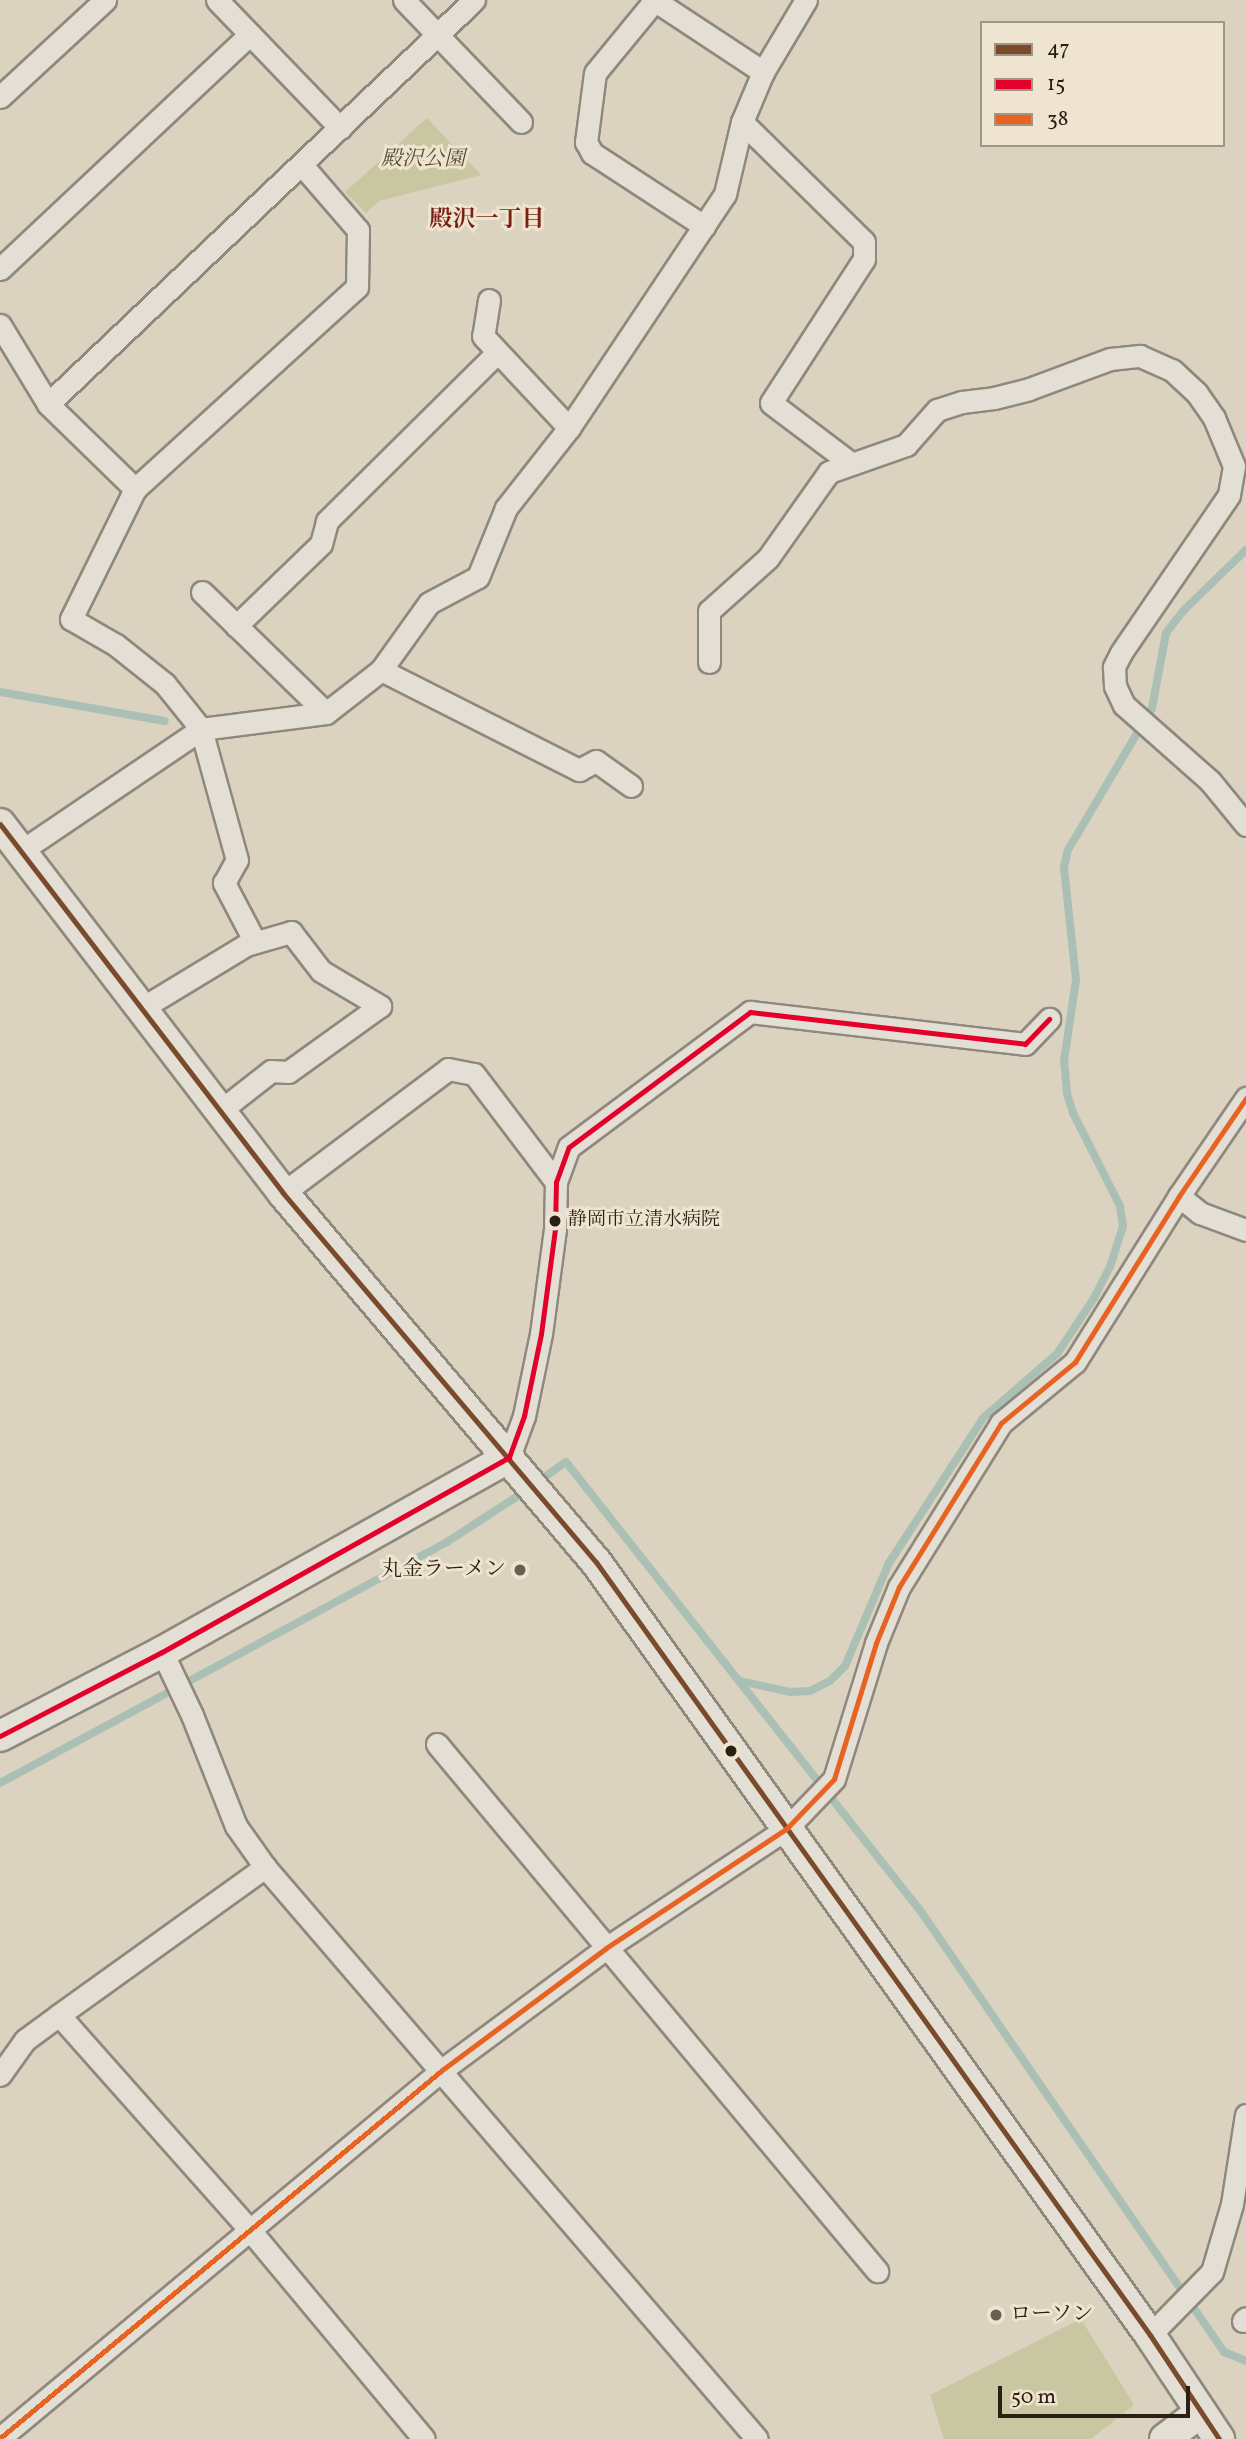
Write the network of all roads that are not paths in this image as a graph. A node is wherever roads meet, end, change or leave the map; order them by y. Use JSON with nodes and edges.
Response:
{"nodes":[{"id":1,"x":105,"y":0,"type":"edge"},
{"id":2,"x":217,"y":0,"type":"edge"},
{"id":3,"x":404,"y":0,"type":"edge"},
{"id":4,"x":474,"y":0,"type":"edge"},
{"id":5,"x":806,"y":0,"type":"edge"},
{"id":6,"x":661,"y":2,"type":"edge"},
{"id":7,"x":250,"y":34,"type":"junction"},
{"id":8,"x":438,"y":35,"type":"junction"},
{"id":9,"x":763,"y":72,"type":"junction"},
{"id":10,"x":0,"y":97,"type":"edge"},
{"id":11,"x":521,"y":122,"type":"dead end"},
{"id":12,"x":742,"y":122,"type":"junction"},
{"id":13,"x":340,"y":128,"type":"junction"},
{"id":14,"x":301,"y":164,"type":"junction"},
{"id":15,"x":704,"y":226,"type":"junction"},
{"id":16,"x":0,"y":269,"type":"edge"},
{"id":17,"x":489,"y":300,"type":"dead end"},
{"id":18,"x":0,"y":325,"type":"edge"},
{"id":19,"x":498,"y":352,"type":"junction"},
{"id":20,"x":48,"y":404,"type":"junction"},
{"id":21,"x":569,"y":428,"type":"junction"},
{"id":22,"x":852,"y":464,"type":"junction"},
{"id":23,"x":135,"y":489,"type":"junction"},
{"id":24,"x":202,"y":592,"type":"dead end"},
{"id":25,"x":236,"y":626,"type":"junction"},
{"id":26,"x":709,"y":662,"type":"dead end"},
{"id":27,"x":381,"y":670,"type":"junction"},
{"id":28,"x":326,"y":713,"type":"junction"},
{"id":29,"x":201,"y":729,"type":"junction"},
{"id":30,"x":631,"y":786,"type":"dead end"},
{"id":31,"x":0,"y":824,"type":"edge"},
{"id":32,"x":1246,"y":825,"type":"edge"},
{"id":33,"x":21,"y":851,"type":"junction"},
{"id":34,"x":254,"y":942,"type":"junction"},
{"id":35,"x":142,"y":1008,"type":"junction"},
{"id":36,"x":1049,"y":1018,"type":"dead end"},
{"id":37,"x":1246,"y":1098,"type":"edge"},
{"id":38,"x":220,"y":1111,"type":"junction"},
{"id":39,"x":556,"y":1182,"type":"junction"},
{"id":40,"x":283,"y":1193,"type":"junction"},
{"id":41,"x":1179,"y":1196,"type":"junction"},
{"id":42,"x":1246,"y":1230,"type":"edge"},
{"id":43,"x":509,"y":1457,"type":"junction"},
{"id":44,"x":162,"y":1652,"type":"junction"},
{"id":45,"x":0,"y":1737,"type":"edge"},
{"id":46,"x":437,"y":1744,"type":"dead end"},
{"id":47,"x":787,"y":1828,"type":"junction"},
{"id":48,"x":265,"y":1867,"type":"junction"},
{"id":49,"x":606,"y":1948,"type":"junction"},
{"id":50,"x":59,"y":2015,"type":"junction"},
{"id":51,"x":442,"y":2070,"type":"junction"},
{"id":52,"x":0,"y":2074,"type":"edge"},
{"id":53,"x":1246,"y":2115,"type":"edge"},
{"id":54,"x":1239,"y":2208,"type":"edge"},
{"id":55,"x":249,"y":2229,"type":"junction"},
{"id":56,"x":877,"y":2271,"type":"dead end"},
{"id":57,"x":1150,"y":2335,"type":"junction"},
{"id":58,"x":1201,"y":2413,"type":"junction"},
{"id":59,"x":0,"y":2438,"type":"edge"},
{"id":60,"x":424,"y":2439,"type":"edge"},
{"id":61,"x":757,"y":2439,"type":"edge"},
{"id":62,"x":1165,"y":2439,"type":"edge"},
{"id":63,"x":1219,"y":2439,"type":"edge"}],
"edges":[{"from":1,"to":10,"type":"street"},
{"from":2,"to":7,"type":"street"},
{"from":3,"to":8,"type":"street"},
{"from":4,"to":8,"type":"street"},
{"from":5,"to":9,"type":"street"},
{"from":6,"to":9,"type":"street"},
{"from":6,"to":15,"type":"street"},
{"from":7,"to":13,"type":"street"},
{"from":7,"to":16,"type":"street"},
{"from":8,"to":11,"type":"street"},
{"from":8,"to":13,"type":"street"},
{"from":9,"to":12,"type":"street"},
{"from":12,"to":15,"type":"street"},
{"from":12,"to":22,"type":"street"},
{"from":13,"to":14,"type":"street"},
{"from":14,"to":20,"type":"street"},
{"from":14,"to":23,"type":"street"},
{"from":15,"to":21,"type":"street"},
{"from":17,"to":19,"type":"street"},
{"from":18,"to":20,"type":"street"},
{"from":19,"to":21,"type":"street"},
{"from":19,"to":25,"type":"street"},
{"from":20,"to":23,"type":"street"},
{"from":21,"to":27,"type":"street"},
{"from":22,"to":26,"type":"street"},
{"from":22,"to":32,"type":"street"},
{"from":23,"to":29,"type":"street"},
{"from":24,"to":25,"type":"street"},
{"from":25,"to":28,"type":"street"},
{"from":27,"to":28,"type":"street"},
{"from":27,"to":30,"type":"street"},
{"from":28,"to":29,"type":"street"},
{"from":29,"to":33,"type":"street"},
{"from":29,"to":34,"type":"street"},
{"from":31,"to":33,"type":"main road"},
{"from":33,"to":35,"type":"main road"},
{"from":34,"to":35,"type":"street"},
{"from":34,"to":38,"type":"street"},
{"from":35,"to":38,"type":"main road"},
{"from":36,"to":39,"type":"street"},
{"from":37,"to":41,"type":"street"},
{"from":38,"to":40,"type":"main road"},
{"from":39,"to":40,"type":"street"},
{"from":39,"to":43,"type":"street"},
{"from":40,"to":43,"type":"main road"},
{"from":41,"to":42,"type":"street"},
{"from":41,"to":47,"type":"street"},
{"from":43,"to":44,"type":"main road"},
{"from":43,"to":47,"type":"main road"},
{"from":44,"to":45,"type":"main road"},
{"from":44,"to":48,"type":"street"},
{"from":46,"to":49,"type":"street"},
{"from":47,"to":49,"type":"street"},
{"from":47,"to":57,"type":"main road"},
{"from":48,"to":50,"type":"street"},
{"from":48,"to":51,"type":"street"},
{"from":49,"to":51,"type":"street"},
{"from":49,"to":56,"type":"street"},
{"from":50,"to":52,"type":"street"},
{"from":50,"to":55,"type":"street"},
{"from":51,"to":55,"type":"street"},
{"from":51,"to":61,"type":"street"},
{"from":53,"to":54,"type":"street"},
{"from":54,"to":57,"type":"street"},
{"from":55,"to":59,"type":"street"},
{"from":55,"to":60,"type":"street"},
{"from":57,"to":58,"type":"main road"},
{"from":58,"to":62,"type":"main road"},
{"from":58,"to":63,"type":"main road"}]}
